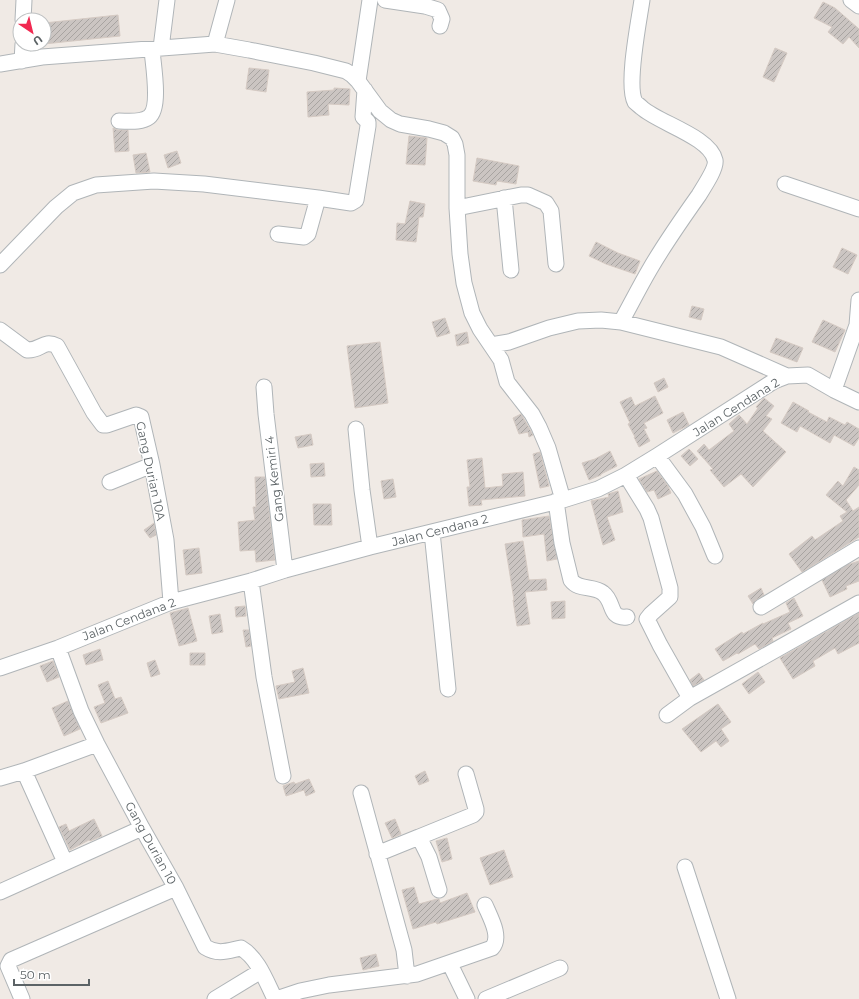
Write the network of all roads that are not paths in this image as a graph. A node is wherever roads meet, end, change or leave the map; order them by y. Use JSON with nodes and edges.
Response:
{"nodes":[{"id":1,"x":24,"y":0,"type":"edge"},
{"id":2,"x":167,"y":0,"type":"edge"},
{"id":3,"x":227,"y":0,"type":"edge"},
{"id":4,"x":370,"y":0,"type":"edge"},
{"id":5,"x":385,"y":0,"type":"edge"},
{"id":6,"x":642,"y":0,"type":"edge"},
{"id":7,"x":851,"y":0,"type":"edge"},
{"id":8,"x":859,"y":6,"type":"edge"},
{"id":9,"x":23,"y":12,"type":"edge"},
{"id":10,"x":440,"y":26,"type":"dead end"},
{"id":11,"x":215,"y":44,"type":"junction"},
{"id":12,"x":157,"y":49,"type":"junction"},
{"id":13,"x":23,"y":52,"type":"edge"},
{"id":14,"x":22,"y":61,"type":"junction"},
{"id":15,"x":0,"y":64,"type":"edge"},
{"id":16,"x":362,"y":85,"type":"junction"},
{"id":17,"x":119,"y":121,"type":"dead end"},
{"id":18,"x":786,"y":184,"type":"dead end"},
{"id":19,"x":318,"y":198,"type":"junction"},
{"id":20,"x":504,"y":198,"type":"junction"},
{"id":21,"x":457,"y":208,"type":"junction"},
{"id":22,"x":859,"y":210,"type":"edge"},
{"id":23,"x":278,"y":234,"type":"dead end"},
{"id":24,"x":556,"y":264,"type":"dead end"},
{"id":25,"x":0,"y":265,"type":"edge"},
{"id":26,"x":511,"y":270,"type":"dead end"},
{"id":27,"x":859,"y":300,"type":"edge"},
{"id":28,"x":621,"y":322,"type":"junction"},
{"id":29,"x":0,"y":330,"type":"edge"},
{"id":30,"x":491,"y":345,"type":"junction"},
{"id":31,"x":787,"y":376,"type":"junction"},
{"id":32,"x":264,"y":387,"type":"dead end"},
{"id":33,"x":834,"y":390,"type":"junction"},
{"id":34,"x":859,"y":402,"type":"edge"},
{"id":35,"x":356,"y":429,"type":"dead end"},
{"id":36,"x":657,"y":456,"type":"junction"},
{"id":37,"x":152,"y":465,"type":"junction"},
{"id":38,"x":626,"y":475,"type":"junction"},
{"id":39,"x":110,"y":482,"type":"dead end"},
{"id":40,"x":560,"y":501,"type":"junction"},
{"id":41,"x":432,"y":532,"type":"junction"},
{"id":42,"x":370,"y":546,"type":"junction"},
{"id":43,"x":859,"y":548,"type":"edge"},
{"id":44,"x":715,"y":556,"type":"dead end"},
{"id":45,"x":285,"y":570,"type":"junction"},
{"id":46,"x":251,"y":582,"type":"junction"},
{"id":47,"x":171,"y":602,"type":"junction"},
{"id":48,"x":859,"y":603,"type":"edge"},
{"id":49,"x":761,"y":607,"type":"dead end"},
{"id":50,"x":627,"y":617,"type":"dead end"},
{"id":51,"x":58,"y":648,"type":"junction"},
{"id":52,"x":0,"y":668,"type":"edge"},
{"id":53,"x":448,"y":689,"type":"dead end"},
{"id":54,"x":690,"y":698,"type":"junction"},
{"id":55,"x":667,"y":715,"type":"dead end"},
{"id":56,"x":97,"y":744,"type":"junction"},
{"id":57,"x":24,"y":771,"type":"junction"},
{"id":58,"x":466,"y":774,"type":"dead end"},
{"id":59,"x":283,"y":776,"type":"dead end"},
{"id":60,"x":0,"y":778,"type":"edge"},
{"id":61,"x":360,"y":793,"type":"dead end"},
{"id":62,"x":142,"y":828,"type":"junction"},
{"id":63,"x":420,"y":837,"type":"junction"},
{"id":64,"x":377,"y":854,"type":"junction"},
{"id":65,"x":65,"y":862,"type":"junction"},
{"id":66,"x":685,"y":867,"type":"dead end"},
{"id":67,"x":176,"y":888,"type":"junction"},
{"id":68,"x":439,"y":890,"type":"dead end"},
{"id":69,"x":0,"y":892,"type":"edge"},
{"id":70,"x":485,"y":906,"type":"dead end"},
{"id":71,"x":450,"y":964,"type":"junction"},
{"id":72,"x":560,"y":968,"type":"dead end"},
{"id":73,"x":261,"y":970,"type":"junction"},
{"id":74,"x":407,"y":976,"type":"junction"},
{"id":75,"x":22,"y":999,"type":"edge"},
{"id":76,"x":215,"y":999,"type":"edge"},
{"id":77,"x":276,"y":999,"type":"edge"},
{"id":78,"x":467,"y":999,"type":"edge"},
{"id":79,"x":486,"y":999,"type":"edge"},
{"id":80,"x":728,"y":999,"type":"edge"}],
"edges":[{"from":1,"to":9,"type":"street"},
{"from":2,"to":12,"type":"street"},
{"from":3,"to":11,"type":"street"},
{"from":4,"to":16,"type":"street"},
{"from":5,"to":10,"type":"street"},
{"from":6,"to":28,"type":"street"},
{"from":7,"to":8,"type":"street"},
{"from":11,"to":12,"type":"street"},
{"from":11,"to":16,"type":"street"},
{"from":12,"to":14,"type":"street"},
{"from":12,"to":17,"type":"street"},
{"from":13,"to":14,"type":"street"},
{"from":14,"to":15,"type":"street"},
{"from":16,"to":19,"type":"street"},
{"from":16,"to":21,"type":"street"},
{"from":18,"to":22,"type":"street"},
{"from":19,"to":23,"type":"street"},
{"from":19,"to":25,"type":"street"},
{"from":20,"to":21,"type":"street"},
{"from":20,"to":24,"type":"street"},
{"from":20,"to":26,"type":"street"},
{"from":21,"to":30,"type":"street"},
{"from":27,"to":33,"type":"street"},
{"from":28,"to":30,"type":"street"},
{"from":28,"to":31,"type":"street"},
{"from":29,"to":37,"type":"street","name":"Gang Durian 10A"},
{"from":30,"to":40,"type":"street"},
{"from":31,"to":33,"type":"street","name":"Jalan Cendana 2"},
{"from":31,"to":36,"type":"street","name":"Jalan Cendana 2"},
{"from":32,"to":45,"type":"street","name":"Gang Kemiri 4"},
{"from":33,"to":34,"type":"street","name":"Jalan Cendana 2"},
{"from":35,"to":42,"type":"street"},
{"from":36,"to":38,"type":"street","name":"Jalan Cendana 2"},
{"from":36,"to":44,"type":"street"},
{"from":37,"to":39,"type":"street"},
{"from":37,"to":47,"type":"street","name":"Gang Durian 10A"},
{"from":38,"to":40,"type":"street","name":"Jalan Cendana 2"},
{"from":38,"to":54,"type":"street"},
{"from":40,"to":41,"type":"street","name":"Jalan Cendana 2"},
{"from":40,"to":50,"type":"street"},
{"from":41,"to":42,"type":"street","name":"Jalan Cendana 2"},
{"from":41,"to":53,"type":"street"},
{"from":42,"to":45,"type":"street","name":"Jalan Cendana 2"},
{"from":43,"to":49,"type":"street"},
{"from":45,"to":46,"type":"street","name":"Jalan Cendana 2"},
{"from":46,"to":47,"type":"street","name":"Jalan Cendana 2"},
{"from":46,"to":59,"type":"street"},
{"from":47,"to":51,"type":"street","name":"Jalan Cendana 2"},
{"from":48,"to":54,"type":"street"},
{"from":51,"to":52,"type":"street","name":"Jalan Cendana 2"},
{"from":51,"to":56,"type":"street","name":"Gang Durian 10"},
{"from":54,"to":55,"type":"street"},
{"from":56,"to":57,"type":"street"},
{"from":56,"to":62,"type":"street","name":"Gang Durian 10"},
{"from":57,"to":60,"type":"street"},
{"from":57,"to":65,"type":"street"},
{"from":58,"to":63,"type":"street"},
{"from":61,"to":64,"type":"street"},
{"from":62,"to":65,"type":"street"},
{"from":62,"to":67,"type":"street","name":"Gang Durian 10"},
{"from":63,"to":64,"type":"street"},
{"from":63,"to":68,"type":"street"},
{"from":64,"to":74,"type":"street"},
{"from":65,"to":69,"type":"street"},
{"from":66,"to":80,"type":"street"},
{"from":67,"to":73,"type":"street","name":"Gang Durian 10"},
{"from":67,"to":75,"type":"street"},
{"from":70,"to":71,"type":"street"},
{"from":71,"to":74,"type":"street"},
{"from":71,"to":78,"type":"street"},
{"from":72,"to":79,"type":"street"},
{"from":73,"to":76,"type":"street"},
{"from":73,"to":77,"type":"street","name":"Gang Durian 10"},
{"from":74,"to":77,"type":"street"}]}
